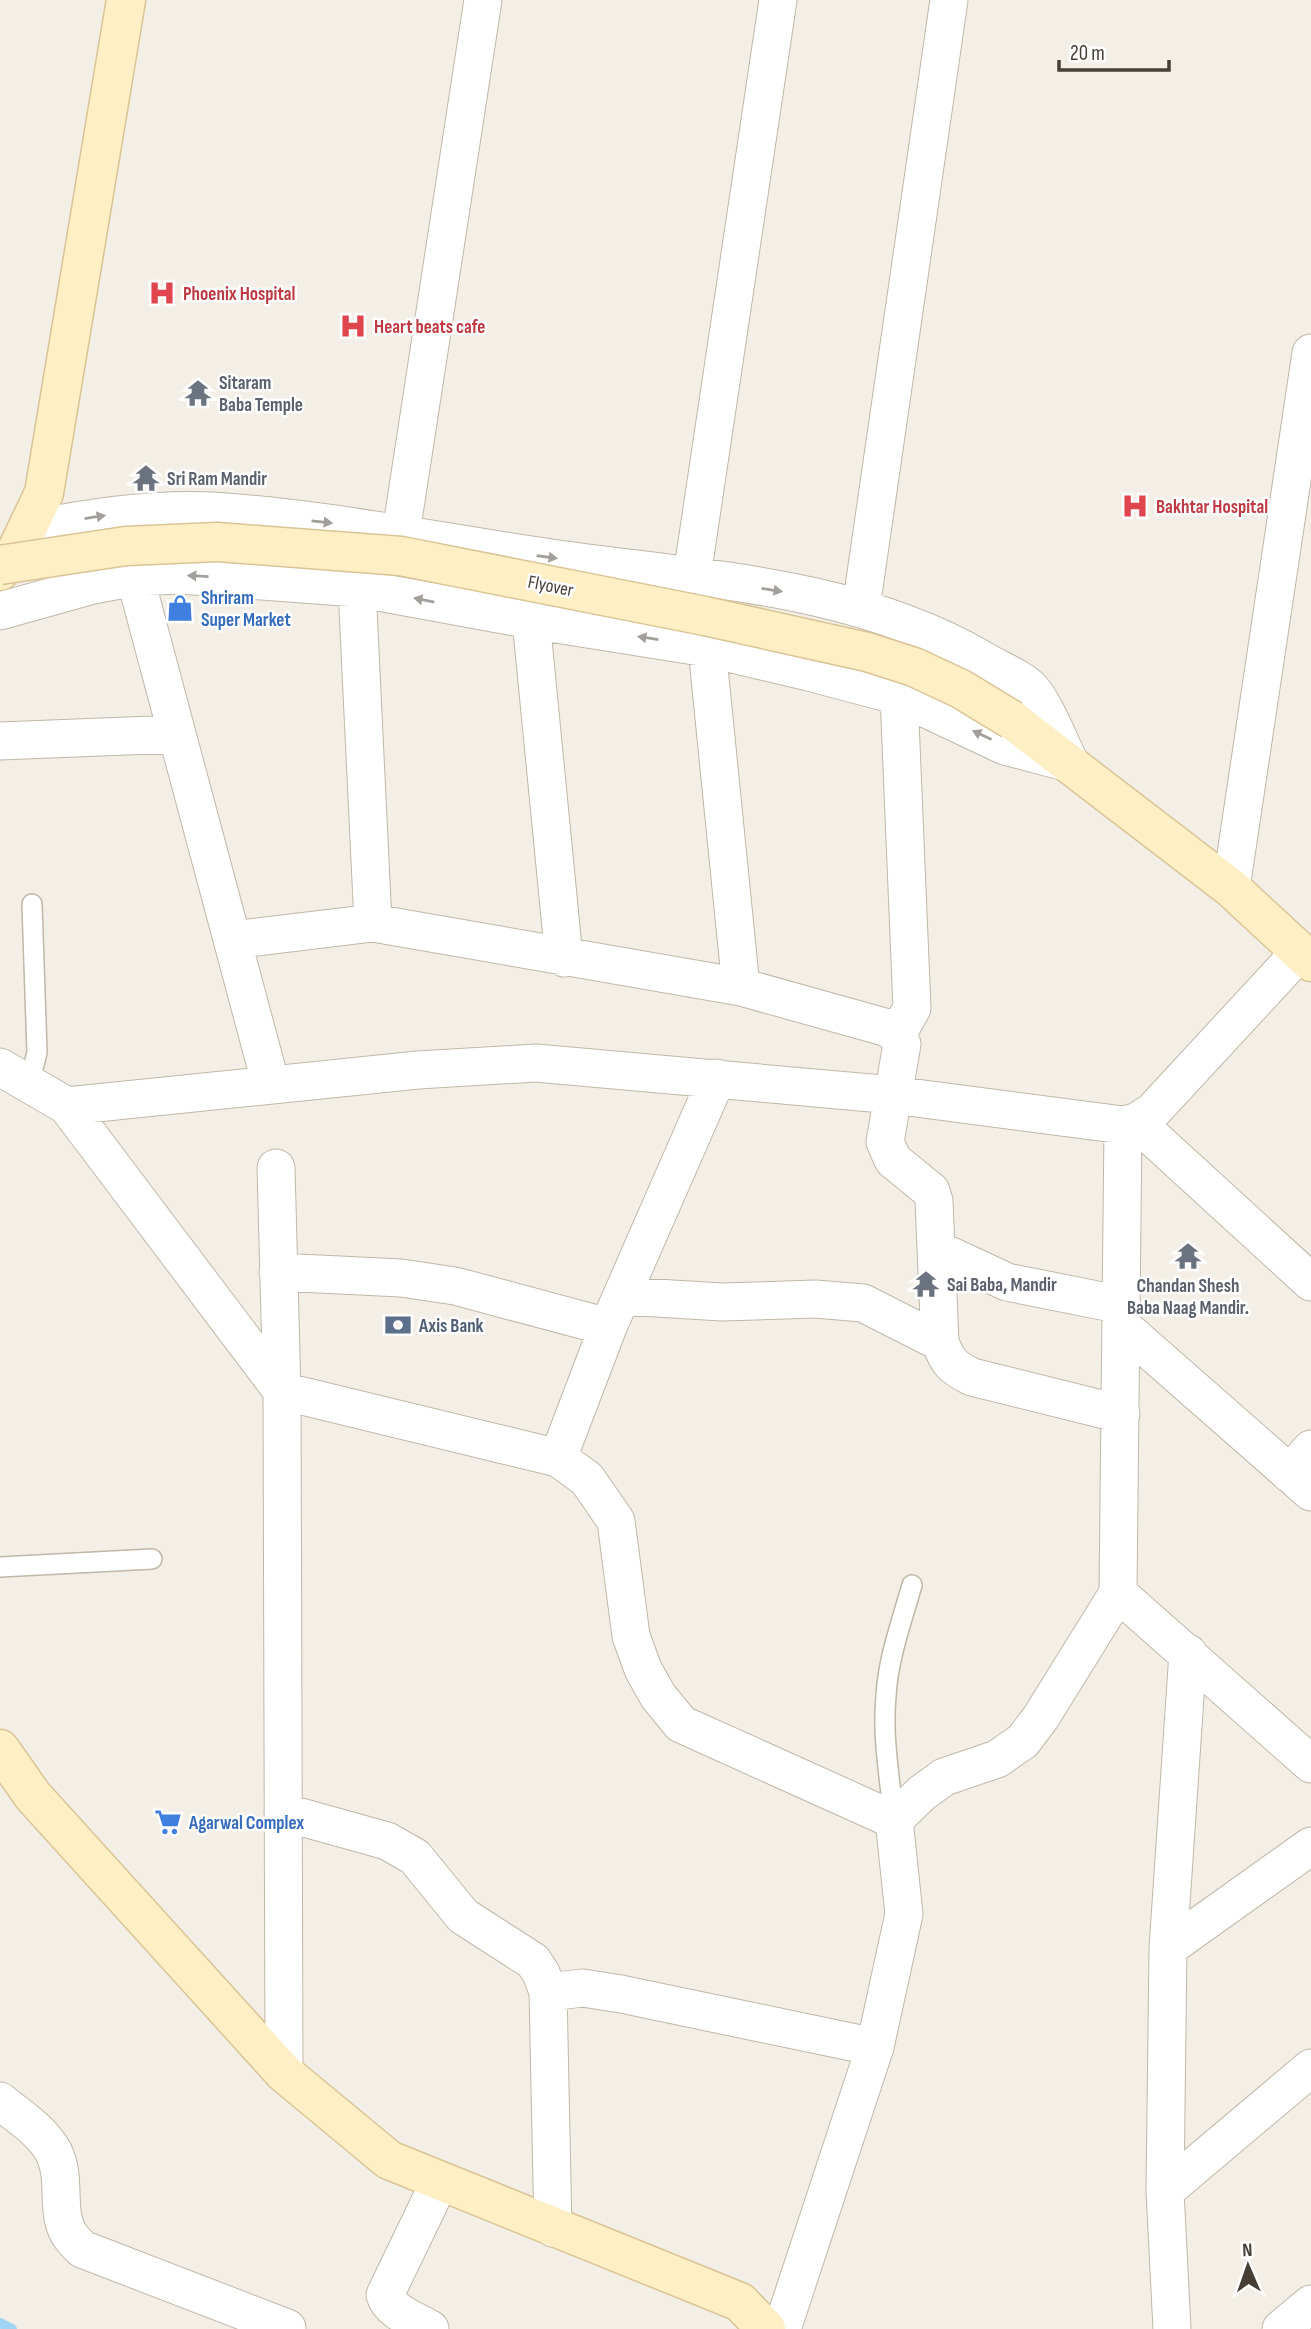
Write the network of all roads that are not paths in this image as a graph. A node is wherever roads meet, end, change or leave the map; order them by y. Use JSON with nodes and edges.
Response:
{"nodes":[{"id":1,"x":126,"y":0,"type":"edge"},
{"id":2,"x":483,"y":0,"type":"edge"},
{"id":3,"x":778,"y":0,"type":"edge"},
{"id":4,"x":949,"y":0,"type":"edge"},
{"id":5,"x":1311,"y":353,"type":"edge"},
{"id":6,"x":28,"y":530,"type":"junction"},
{"id":7,"x":401,"y":533,"type":"junction"},
{"id":8,"x":0,"y":565,"type":"edge"},
{"id":9,"x":0,"y":571,"type":"edge"},
{"id":10,"x":692,"y":576,"type":"junction"},
{"id":11,"x":135,"y":577,"type":"junction"},
{"id":12,"x":357,"y":588,"type":"junction"},
{"id":13,"x":862,"y":608,"type":"junction"},
{"id":14,"x":0,"y":611,"type":"edge"},
{"id":15,"x":531,"y":620,"type":"junction"},
{"id":16,"x":707,"y":648,"type":"junction"},
{"id":17,"x":899,"y":696,"type":"junction"},
{"id":18,"x":177,"y":734,"type":"junction"},
{"id":19,"x":0,"y":741,"type":"edge"},
{"id":20,"x":1070,"y":763,"type":"junction"},
{"id":21,"x":1231,"y":888,"type":"junction"},
{"id":22,"x":32,"y":904,"type":"dead end"},
{"id":23,"x":373,"y":923,"type":"junction"},
{"id":24,"x":232,"y":940,"type":"junction"},
{"id":25,"x":1307,"y":954,"type":"edge"},
{"id":26,"x":564,"y":958,"type":"junction"},
{"id":27,"x":741,"y":987,"type":"junction"},
{"id":28,"x":897,"y":1035,"type":"junction"},
{"id":29,"x":13,"y":1075,"type":"edge"},
{"id":30,"x":717,"y":1078,"type":"junction"},
{"id":31,"x":271,"y":1085,"type":"junction"},
{"id":32,"x":893,"y":1095,"type":"junction"},
{"id":33,"x":67,"y":1106,"type":"junction"},
{"id":34,"x":1130,"y":1124,"type":"junction"},
{"id":35,"x":276,"y":1168,"type":"dead end"},
{"id":36,"x":936,"y":1249,"type":"junction"},
{"id":37,"x":278,"y":1272,"type":"junction"},
{"id":38,"x":1311,"y":1282,"type":"edge"},
{"id":39,"x":616,"y":1311,"type":"junction"},
{"id":40,"x":1122,"y":1316,"type":"junction"},
{"id":41,"x":940,"y":1342,"type":"junction"},
{"id":42,"x":282,"y":1391,"type":"junction"},
{"id":43,"x":1121,"y":1414,"type":"junction"},
{"id":44,"x":558,"y":1458,"type":"junction"},
{"id":45,"x":1304,"y":1472,"type":"edge"},
{"id":46,"x":152,"y":1559,"type":"dead end"},
{"id":47,"x":0,"y":1567,"type":"edge"},
{"id":48,"x":912,"y":1585,"type":"dead end"},
{"id":49,"x":1118,"y":1593,"type":"junction"},
{"id":50,"x":1188,"y":1653,"type":"junction"},
{"id":51,"x":0,"y":1749,"type":"edge"},
{"id":52,"x":1311,"y":1764,"type":"edge"},
{"id":53,"x":283,"y":1812,"type":"junction"},
{"id":54,"x":894,"y":1820,"type":"junction"},
{"id":55,"x":1311,"y":1846,"type":"edge"},
{"id":56,"x":1168,"y":1948,"type":"junction"},
{"id":57,"x":548,"y":1992,"type":"junction"},
{"id":58,"x":875,"y":2047,"type":"junction"},
{"id":59,"x":1311,"y":2068,"type":"edge"},
{"id":60,"x":284,"y":2073,"type":"junction"},
{"id":61,"x":0,"y":2101,"type":"edge"},
{"id":62,"x":440,"y":2181,"type":"junction"},
{"id":63,"x":1165,"y":2191,"type":"junction"},
{"id":64,"x":552,"y":2228,"type":"junction"},
{"id":65,"x":1311,"y":2304,"type":"edge"},
{"id":66,"x":788,"y":2327,"type":"edge"},
{"id":67,"x":287,"y":2328,"type":"edge"},
{"id":68,"x":430,"y":2329,"type":"edge"},
{"id":69,"x":1172,"y":2329,"type":"edge"},
{"id":70,"x":1281,"y":2329,"type":"edge"}],
"edges":[{"from":1,"to":6,"type":"street"},
{"from":2,"to":7,"type":"street"},
{"from":3,"to":10,"type":"street"},
{"from":4,"to":13,"type":"street"},
{"from":5,"to":21,"type":"street"},
{"from":6,"to":7,"type":"street","one_way":true},
{"from":6,"to":9,"type":"street"},
{"from":7,"to":10,"type":"street","one_way":true},
{"from":8,"to":20,"type":"street","name":"Flyover","bridge":true},
{"from":10,"to":13,"type":"street","one_way":true},
{"from":12,"to":11,"type":"street","one_way":true},
{"from":11,"to":14,"type":"street"},
{"from":11,"to":18,"type":"street"},
{"from":15,"to":12,"type":"street","one_way":true},
{"from":12,"to":23,"type":"street"},
{"from":13,"to":20,"type":"street"},
{"from":16,"to":15,"type":"street","one_way":true},
{"from":15,"to":26,"type":"street"},
{"from":16,"to":17,"type":"street"},
{"from":16,"to":27,"type":"street"},
{"from":20,"to":17,"type":"street","one_way":true},
{"from":17,"to":28,"type":"street"},
{"from":18,"to":19,"type":"street"},
{"from":18,"to":24,"type":"street"},
{"from":20,"to":21,"type":"street","name":"Flyover"},
{"from":21,"to":25,"type":"street","name":"Flyover"},
{"from":22,"to":29,"type":"lane"},
{"from":23,"to":24,"type":"street"},
{"from":23,"to":26,"type":"street"},
{"from":24,"to":31,"type":"street"},
{"from":25,"to":34,"type":"street"},
{"from":26,"to":27,"type":"street"},
{"from":27,"to":28,"type":"street"},
{"from":28,"to":32,"type":"street"},
{"from":29,"to":33,"type":"street"},
{"from":30,"to":31,"type":"street"},
{"from":30,"to":32,"type":"street"},
{"from":30,"to":39,"type":"street"},
{"from":31,"to":33,"type":"street"},
{"from":32,"to":34,"type":"street"},
{"from":32,"to":36,"type":"street"},
{"from":33,"to":42,"type":"street"},
{"from":34,"to":38,"type":"street"},
{"from":34,"to":40,"type":"street"},
{"from":35,"to":37,"type":"street"},
{"from":36,"to":40,"type":"street"},
{"from":36,"to":41,"type":"street"},
{"from":37,"to":39,"type":"street"},
{"from":37,"to":42,"type":"street"},
{"from":39,"to":41,"type":"street"},
{"from":39,"to":44,"type":"street"},
{"from":40,"to":43,"type":"street"},
{"from":40,"to":45,"type":"street"},
{"from":41,"to":43,"type":"street"},
{"from":42,"to":44,"type":"street"},
{"from":42,"to":53,"type":"street"},
{"from":43,"to":49,"type":"street"},
{"from":44,"to":54,"type":"street"},
{"from":46,"to":47,"type":"lane"},
{"from":48,"to":54,"type":"lane"},
{"from":49,"to":50,"type":"street"},
{"from":49,"to":54,"type":"street"},
{"from":50,"to":52,"type":"street"},
{"from":50,"to":56,"type":"street"},
{"from":51,"to":60,"type":"street"},
{"from":53,"to":57,"type":"street"},
{"from":53,"to":60,"type":"street"},
{"from":54,"to":58,"type":"street"},
{"from":55,"to":56,"type":"street"},
{"from":56,"to":63,"type":"street"},
{"from":57,"to":58,"type":"street"},
{"from":57,"to":64,"type":"street"},
{"from":58,"to":66,"type":"street"},
{"from":59,"to":63,"type":"street"},
{"from":60,"to":62,"type":"street"},
{"from":61,"to":67,"type":"street"},
{"from":62,"to":64,"type":"street"},
{"from":62,"to":68,"type":"street"},
{"from":63,"to":69,"type":"street"},
{"from":64,"to":66,"type":"street"},
{"from":65,"to":70,"type":"street"}]}
